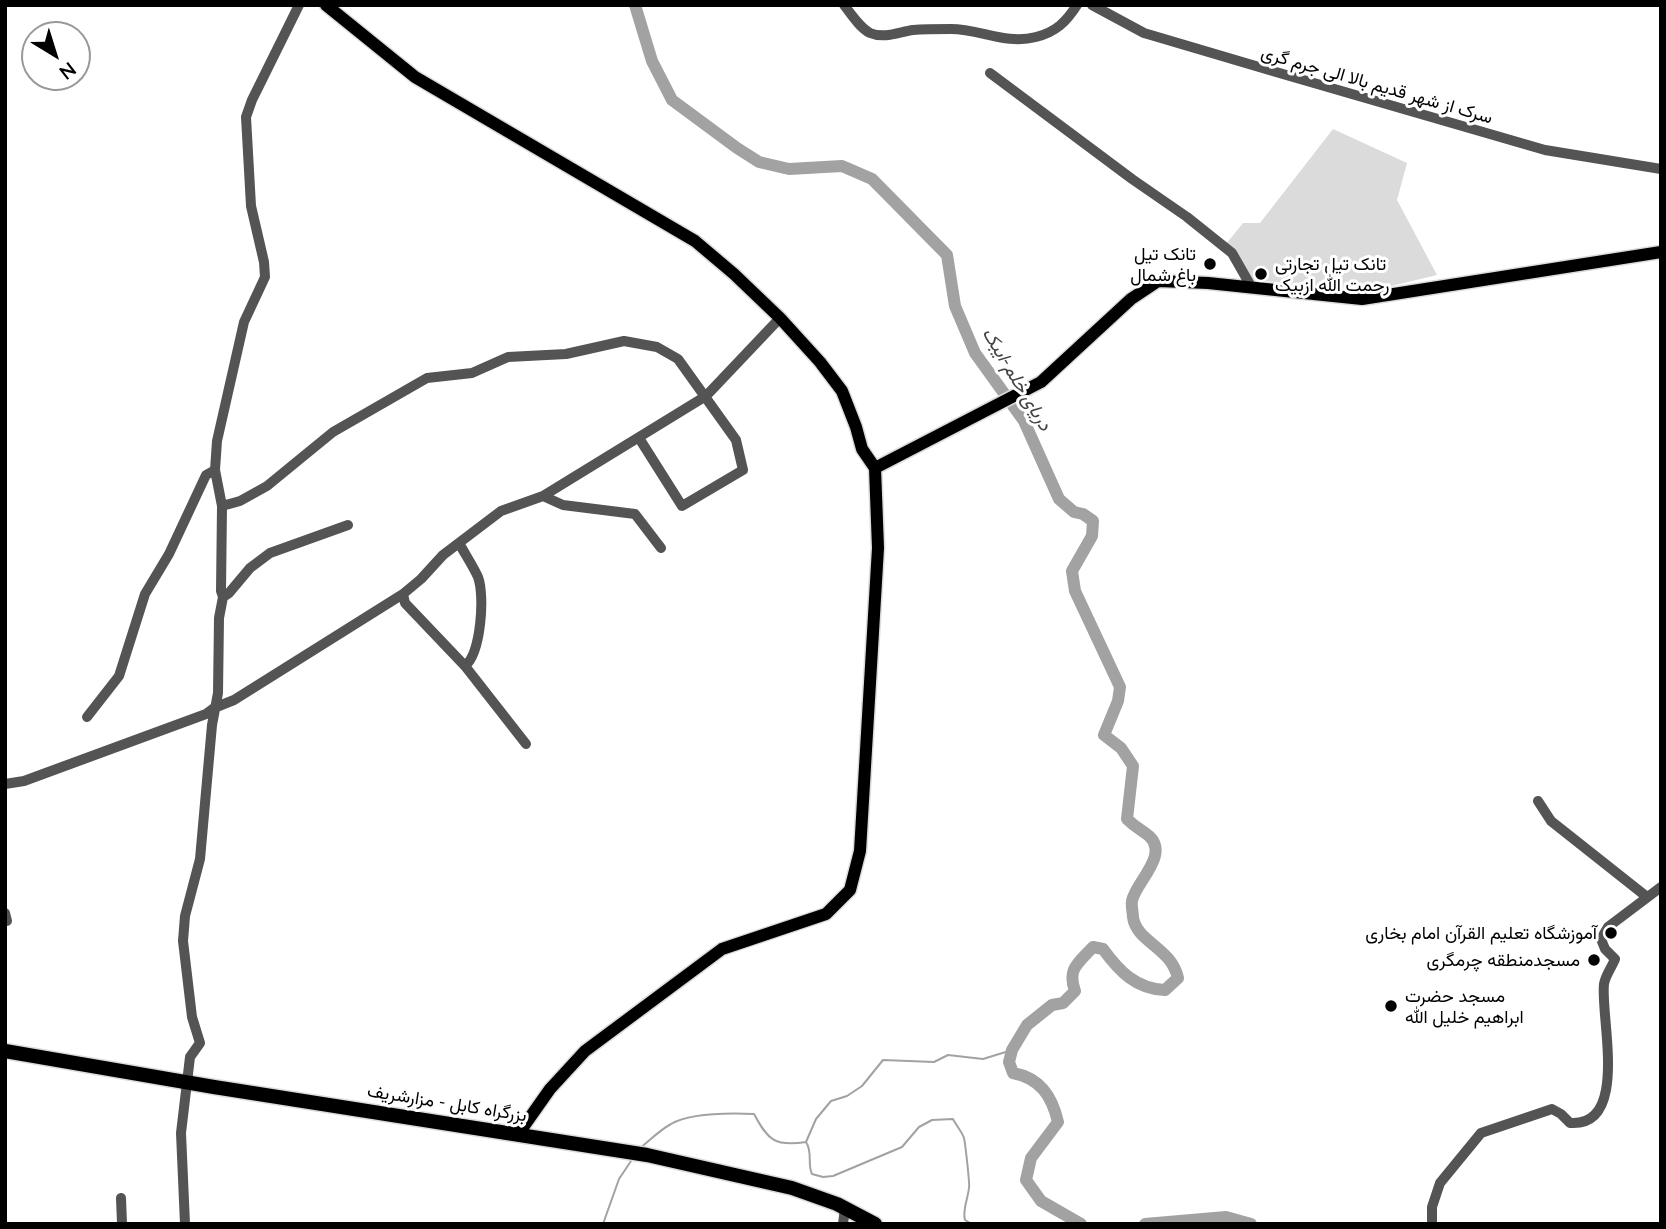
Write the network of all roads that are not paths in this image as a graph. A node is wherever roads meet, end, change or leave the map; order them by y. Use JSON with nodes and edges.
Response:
{"nodes":[{"id":1,"x":299,"y":5,"type":"edge"},
{"id":2,"x":326,"y":5,"type":"edge"},
{"id":3,"x":844,"y":5,"type":"edge"},
{"id":4,"x":1077,"y":5,"type":"edge"},
{"id":5,"x":1092,"y":5,"type":"edge"},
{"id":6,"x":990,"y":73,"type":"dead end"},
{"id":7,"x":1661,"y":170,"type":"edge"},
{"id":8,"x":1661,"y":253,"type":"edge"},
{"id":9,"x":1252,"y":288,"type":"junction"},
{"id":10,"x":780,"y":318,"type":"junction"},
{"id":11,"x":706,"y":396,"type":"junction"},
{"id":12,"x":639,"y":438,"type":"junction"},
{"id":13,"x":875,"y":468,"type":"junction"},
{"id":14,"x":215,"y":470,"type":"junction"},
{"id":15,"x":543,"y":496,"type":"junction"},
{"id":16,"x":222,"y":506,"type":"junction"},
{"id":17,"x":348,"y":525,"type":"dead end"},
{"id":18,"x":460,"y":543,"type":"junction"},
{"id":19,"x":661,"y":548,"type":"dead end"},
{"id":20,"x":402,"y":594,"type":"junction"},
{"id":21,"x":223,"y":597,"type":"junction"},
{"id":22,"x":465,"y":666,"type":"junction"},
{"id":23,"x":214,"y":708,"type":"junction"},
{"id":24,"x":87,"y":717,"type":"dead end"},
{"id":25,"x":526,"y":744,"type":"dead end"},
{"id":26,"x":5,"y":784,"type":"edge"},
{"id":27,"x":1538,"y":801,"type":"dead end"},
{"id":28,"x":1661,"y":887,"type":"edge"},
{"id":29,"x":1647,"y":897,"type":"junction"},
{"id":30,"x":5,"y":1051,"type":"edge"},
{"id":31,"x":188,"y":1082,"type":"junction"},
{"id":32,"x":519,"y":1133,"type":"junction"},
{"id":33,"x":121,"y":1198,"type":"dead end"},
{"id":34,"x":845,"y":1208,"type":"junction"},
{"id":35,"x":122,"y":1224,"type":"edge"},
{"id":36,"x":185,"y":1224,"type":"edge"},
{"id":37,"x":843,"y":1224,"type":"edge"},
{"id":38,"x":875,"y":1224,"type":"edge"},
{"id":39,"x":1432,"y":1224,"type":"edge"}],
"edges":[{"from":1,"to":14,"type":"street"},
{"from":2,"to":10,"type":"main road"},
{"from":3,"to":4,"type":"street"},
{"from":5,"to":7,"type":"street","name":"سرک از شهر قدیم بالا الی جرم گری"},
{"from":6,"to":9,"type":"street"},
{"from":8,"to":9,"type":"main road"},
{"from":9,"to":13,"type":"main road"},
{"from":10,"to":11,"type":"street"},
{"from":10,"to":13,"type":"main road"},
{"from":11,"to":12,"type":"street"},
{"from":11,"to":12,"type":"street"},
{"from":11,"to":16,"type":"street"},
{"from":12,"to":15,"type":"street"},
{"from":13,"to":32,"type":"main road"},
{"from":14,"to":16,"type":"street"},
{"from":14,"to":24,"type":"street"},
{"from":15,"to":18,"type":"street"},
{"from":15,"to":19,"type":"street"},
{"from":16,"to":21,"type":"street"},
{"from":17,"to":21,"type":"street"},
{"from":18,"to":20,"type":"street"},
{"from":18,"to":22,"type":"street"},
{"from":20,"to":22,"type":"street"},
{"from":20,"to":23,"type":"street"},
{"from":21,"to":23,"type":"street"},
{"from":22,"to":25,"type":"street"},
{"from":23,"to":26,"type":"street"},
{"from":23,"to":31,"type":"street"},
{"from":27,"to":29,"type":"street"},
{"from":28,"to":29,"type":"street"},
{"from":29,"to":39,"type":"street"},
{"from":30,"to":31,"type":"highway","name":"بزرگراه کابل - مزارشریف"},
{"from":31,"to":32,"type":"highway","name":"بزرگراه کابل - مزارشریف"},
{"from":31,"to":36,"type":"street"},
{"from":32,"to":34,"type":"highway","name":"بزرگراه کابل - مزارشریف"},
{"from":33,"to":35,"type":"street"},
{"from":34,"to":37,"type":"street"},
{"from":34,"to":38,"type":"highway","name":"بزرگراه کابل - مزارشریف"}]}
